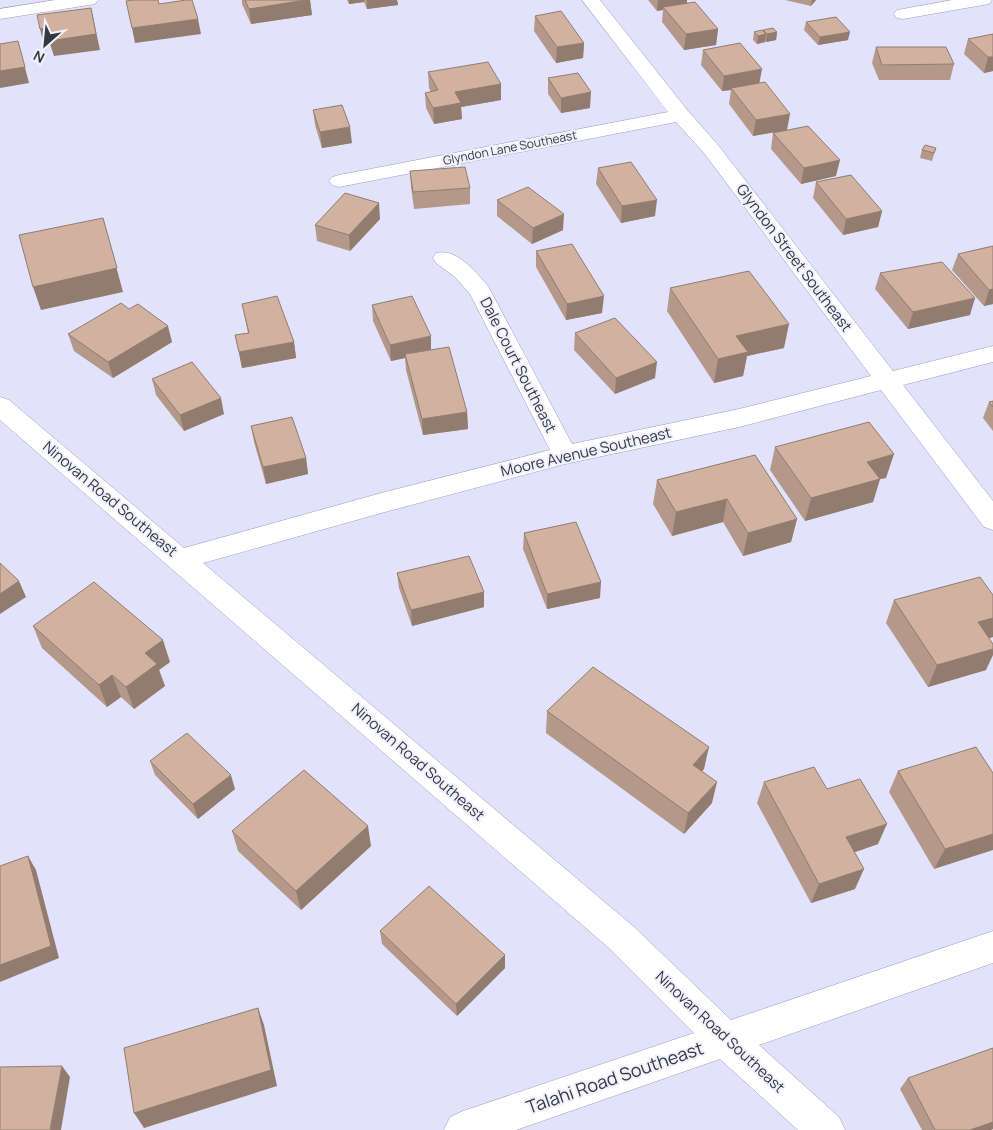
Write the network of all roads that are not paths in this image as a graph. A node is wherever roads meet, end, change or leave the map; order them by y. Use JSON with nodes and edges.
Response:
{"nodes":[{"id":1,"x":90,"y":0,"type":"edge"},
{"id":2,"x":591,"y":0,"type":"edge"},
{"id":3,"x":983,"y":0,"type":"edge"},
{"id":4,"x":0,"y":14,"type":"edge"},
{"id":5,"x":903,"y":14,"type":"dead end"},
{"id":6,"x":681,"y":115,"type":"junction"},
{"id":7,"x":339,"y":181,"type":"dead end"},
{"id":8,"x":444,"y":258,"type":"dead end"},
{"id":9,"x":993,"y":354,"type":"edge"},
{"id":10,"x":888,"y":380,"type":"junction"},
{"id":11,"x":0,"y":406,"type":"edge"},
{"id":12,"x":565,"y":455,"type":"junction"},
{"id":13,"x":993,"y":520,"type":"edge"},
{"id":14,"x":181,"y":559,"type":"junction"},
{"id":15,"x":993,"y":948,"type":"edge"},
{"id":16,"x":726,"y":1040,"type":"junction"},
{"id":17,"x":463,"y":1130,"type":"edge"},
{"id":18,"x":826,"y":1130,"type":"edge"}],
"edges":[{"from":1,"to":4,"type":"street"},
{"from":2,"to":6,"type":"street","name":"Glyndon Street Southeast"},
{"from":3,"to":5,"type":"street"},
{"from":6,"to":7,"type":"street","name":"Glyndon Lane Southeast"},
{"from":6,"to":10,"type":"street","name":"Glyndon Street Southeast"},
{"from":8,"to":12,"type":"street","name":"Dale Court Southeast"},
{"from":9,"to":10,"type":"street","name":"Moore Avenue Southeast"},
{"from":10,"to":12,"type":"street","name":"Moore Avenue Southeast"},
{"from":10,"to":13,"type":"street","name":"Glyndon Street Southeast"},
{"from":11,"to":14,"type":"street","name":"Ninovan Road Southeast"},
{"from":12,"to":14,"type":"street","name":"Moore Avenue Southeast"},
{"from":14,"to":16,"type":"street","name":"Ninovan Road Southeast"},
{"from":15,"to":16,"type":"street","name":"Talahi Road Southeast"},
{"from":16,"to":17,"type":"street","name":"Talahi Road Southeast"},
{"from":16,"to":18,"type":"street","name":"Ninovan Road Southeast"}]}
